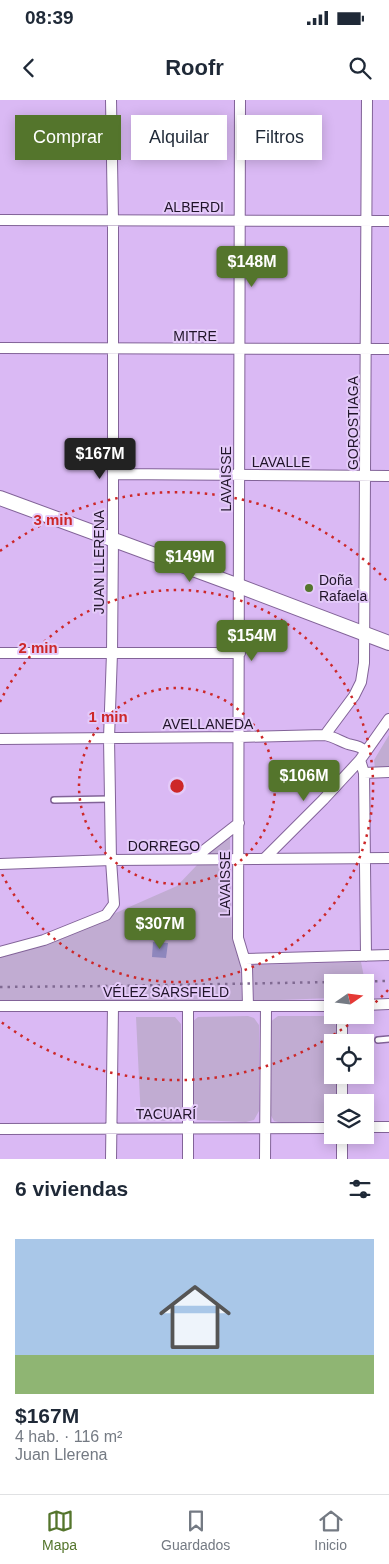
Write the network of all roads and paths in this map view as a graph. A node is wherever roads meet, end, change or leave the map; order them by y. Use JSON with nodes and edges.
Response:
{"nodes":[{"id":1,"x":111,"y":100,"type":"edge"},
{"id":2,"x":240,"y":100,"type":"edge"},
{"id":3,"x":367,"y":100,"type":"edge"},
{"id":4,"x":0,"y":220,"type":"edge"},
{"id":5,"x":113,"y":221,"type":"junction"},
{"id":6,"x":239,"y":221,"type":"junction"},
{"id":7,"x":367,"y":221,"type":"junction"},
{"id":8,"x":389,"y":221,"type":"edge"},
{"id":9,"x":0,"y":348,"type":"edge"},
{"id":10,"x":113,"y":349,"type":"junction"},
{"id":11,"x":367,"y":349,"type":"junction"},
{"id":12,"x":389,"y":349,"type":"edge"},
{"id":13,"x":240,"y":350,"type":"junction"},
{"id":14,"x":113,"y":474,"type":"junction"},
{"id":15,"x":240,"y":476,"type":"junction"},
{"id":16,"x":366,"y":476,"type":"junction"},
{"id":17,"x":389,"y":476,"type":"edge"},
{"id":18,"x":0,"y":498,"type":"edge"},
{"id":19,"x":113,"y":539,"type":"junction"},
{"id":20,"x":239,"y":586,"type":"junction"},
{"id":21,"x":365,"y":634,"type":"junction"},
{"id":22,"x":389,"y":644,"type":"edge"},
{"id":23,"x":0,"y":652,"type":"edge"},
{"id":24,"x":112,"y":653,"type":"junction"},
{"id":25,"x":240,"y":653,"type":"junction"},
{"id":26,"x":389,"y":719,"type":"edge"},
{"id":27,"x":325,"y":735,"type":"junction"},
{"id":28,"x":110,"y":738,"type":"junction"},
{"id":29,"x":239,"y":738,"type":"junction"},
{"id":30,"x":0,"y":739,"type":"edge"},
{"id":31,"x":366,"y":752,"type":"junction"},
{"id":32,"x":360,"y":760,"type":"junction"},
{"id":33,"x":389,"y":772,"type":"edge"},
{"id":34,"x":364,"y":773,"type":"junction"},
{"id":35,"x":54,"y":800,"type":"dead end"},
{"id":36,"x":110,"y":800,"type":"junction"},
{"id":37,"x":239,"y":823,"type":"junction"},
{"id":38,"x":366,"y":858,"type":"junction"},
{"id":39,"x":389,"y":858,"type":"edge"},
{"id":40,"x":239,"y":859,"type":"junction"},
{"id":41,"x":264,"y":859,"type":"junction"},
{"id":42,"x":111,"y":860,"type":"junction"},
{"id":43,"x":193,"y":860,"type":"junction"},
{"id":44,"x":0,"y":864,"type":"edge"},
{"id":45,"x":0,"y":952,"type":"edge"},
{"id":46,"x":389,"y":955,"type":"edge"},
{"id":47,"x":366,"y":956,"type":"junction"},
{"id":48,"x":245,"y":959,"type":"junction"},
{"id":49,"x":389,"y":1004,"type":"edge"},
{"id":50,"x":374,"y":1005,"type":"edge"},
{"id":51,"x":0,"y":1006,"type":"edge"},
{"id":52,"x":113,"y":1006,"type":"junction"},
{"id":53,"x":188,"y":1006,"type":"junction"},
{"id":54,"x":248,"y":1006,"type":"junction"},
{"id":55,"x":266,"y":1006,"type":"junction"},
{"id":56,"x":324,"y":1006,"type":"edge"},
{"id":57,"x":389,"y":1039,"type":"edge"},
{"id":58,"x":378,"y":1040,"type":"dead end"},
{"id":59,"x":374,"y":1127,"type":"edge"},
{"id":60,"x":389,"y":1127,"type":"edge"},
{"id":61,"x":111,"y":1128,"type":"junction"},
{"id":62,"x":188,"y":1128,"type":"junction"},
{"id":63,"x":265,"y":1128,"type":"junction"},
{"id":64,"x":324,"y":1128,"type":"edge"},
{"id":65,"x":0,"y":1129,"type":"edge"},
{"id":66,"x":342,"y":1144,"type":"edge"},
{"id":67,"x":111,"y":1159,"type":"edge"},
{"id":68,"x":188,"y":1159,"type":"edge"},
{"id":69,"x":265,"y":1159,"type":"edge"},
{"id":70,"x":342,"y":1159,"type":"edge"}],
"edges":[{"from":1,"to":5,"type":"street","name":"JUAN LLERENA"},
{"from":2,"to":6,"type":"street","name":"LAVAISSE"},
{"from":3,"to":7,"type":"street","name":"GOROSTIAGA"},
{"from":4,"to":5,"type":"street","name":"ALBERDI"},
{"from":5,"to":6,"type":"street","name":"ALBERDI"},
{"from":5,"to":10,"type":"street","name":"JUAN LLERENA"},
{"from":6,"to":7,"type":"street","name":"ALBERDI"},
{"from":6,"to":13,"type":"street","name":"LAVAISSE"},
{"from":7,"to":8,"type":"street","name":"ALBERDI"},
{"from":7,"to":11,"type":"street","name":"GOROSTIAGA"},
{"from":9,"to":10,"type":"street","name":"MITRE"},
{"from":10,"to":13,"type":"street","name":"MITRE"},
{"from":10,"to":14,"type":"street","name":"JUAN LLERENA"},
{"from":11,"to":12,"type":"street","name":"MITRE"},
{"from":11,"to":13,"type":"street","name":"MITRE"},
{"from":11,"to":16,"type":"street","name":"GOROSTIAGA"},
{"from":13,"to":15,"type":"street","name":"LAVAISSE"},
{"from":14,"to":15,"type":"street","name":"LAVALLE"},
{"from":14,"to":19,"type":"street","name":"JUAN LLERENA"},
{"from":15,"to":16,"type":"street","name":"LAVALLE"},
{"from":15,"to":20,"type":"street","name":"LAVAISSE"},
{"from":16,"to":17,"type":"street","name":"LAVALLE"},
{"from":16,"to":21,"type":"street","name":"GOROSTIAGA"},
{"from":18,"to":19,"type":"main road"},
{"from":19,"to":20,"type":"main road"},
{"from":19,"to":24,"type":"street","name":"JUAN LLERENA"},
{"from":20,"to":21,"type":"main road"},
{"from":20,"to":25,"type":"street","name":"LAVAISSE"},
{"from":21,"to":22,"type":"main road"},
{"from":21,"to":27,"type":"street","name":"GOROSTIAGA"},
{"from":23,"to":24,"type":"street"},
{"from":24,"to":25,"type":"street"},
{"from":24,"to":28,"type":"street","name":"JUAN LLERENA"},
{"from":25,"to":29,"type":"street","name":"LAVAISSE"},
{"from":26,"to":31,"type":"street"},
{"from":27,"to":29,"type":"street","name":"AVELLANEDA"},
{"from":27,"to":31,"type":"street"},
{"from":28,"to":29,"type":"street","name":"AVELLANEDA"},
{"from":28,"to":30,"type":"street","name":"AVELLANEDA"},
{"from":28,"to":36,"type":"street","name":"JUAN LLERENA"},
{"from":29,"to":37,"type":"street","name":"LAVAISSE"},
{"from":31,"to":32,"type":"street"},
{"from":32,"to":34,"type":"street"},
{"from":32,"to":41,"type":"street"},
{"from":33,"to":34,"type":"street"},
{"from":34,"to":38,"type":"street"},
{"from":35,"to":36,"type":"lane"},
{"from":36,"to":42,"type":"street","name":"JUAN LLERENA"},
{"from":37,"to":40,"type":"street","name":"LAVAISSE"},
{"from":37,"to":43,"type":"street"},
{"from":38,"to":39,"type":"street","name":"DORREGO"},
{"from":38,"to":41,"type":"street","name":"DORREGO"},
{"from":38,"to":47,"type":"street"},
{"from":40,"to":41,"type":"street","name":"DORREGO"},
{"from":40,"to":43,"type":"street","name":"DORREGO"},
{"from":40,"to":48,"type":"street","name":"LAVAISSE"},
{"from":42,"to":43,"type":"street","name":"DORREGO"},
{"from":42,"to":44,"type":"street","name":"DORREGO"},
{"from":42,"to":45,"type":"street","name":"JUAN LLERENA"},
{"from":46,"to":47,"type":"street"},
{"from":47,"to":48,"type":"street"},
{"from":48,"to":54,"type":"street","name":"LAVAISSE"},
{"from":49,"to":50,"type":"street"},
{"from":51,"to":52,"type":"street","name":"VÉLEZ SARSFIELD"},
{"from":52,"to":53,"type":"street","name":"VÉLEZ SARSFIELD"},
{"from":52,"to":61,"type":"street"},
{"from":53,"to":54,"type":"street","name":"VÉLEZ SARSFIELD"},
{"from":53,"to":62,"type":"street"},
{"from":54,"to":55,"type":"street","name":"VÉLEZ SARSFIELD"},
{"from":55,"to":56,"type":"street","name":"VÉLEZ SARSFIELD"},
{"from":55,"to":63,"type":"street"},
{"from":57,"to":58,"type":"lane"},
{"from":59,"to":60,"type":"street"},
{"from":61,"to":62,"type":"street","name":"TACUARÍ"},
{"from":61,"to":65,"type":"street","name":"TACUARÍ"},
{"from":61,"to":67,"type":"street"},
{"from":62,"to":63,"type":"street","name":"TACUARÍ"},
{"from":62,"to":68,"type":"street"},
{"from":63,"to":64,"type":"street","name":"TACUARÍ"},
{"from":63,"to":69,"type":"street"},
{"from":66,"to":70,"type":"street"}]}
